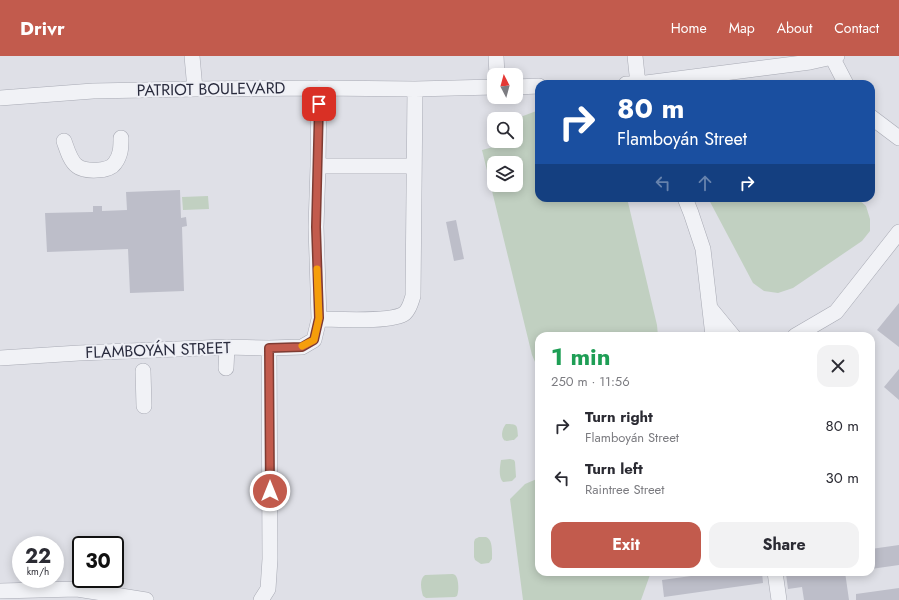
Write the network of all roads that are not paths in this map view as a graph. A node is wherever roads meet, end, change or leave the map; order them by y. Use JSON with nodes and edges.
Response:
{"nodes":[{"id":1,"x":192,"y":56,"type":"edge"},
{"id":2,"x":496,"y":56,"type":"edge"},
{"id":3,"x":635,"y":56,"type":"edge"},
{"id":4,"x":834,"y":57,"type":"edge"},
{"id":5,"x":497,"y":68,"type":"edge"},
{"id":6,"x":638,"y":80,"type":"edge"},
{"id":7,"x":669,"y":80,"type":"edge"},
{"id":8,"x":844,"y":80,"type":"edge"},
{"id":9,"x":535,"y":86,"type":"edge"},
{"id":10,"x":487,"y":87,"type":"edge"},
{"id":11,"x":523,"y":87,"type":"edge"},
{"id":12,"x":319,"y":88,"type":"junction"},
{"id":13,"x":195,"y":89,"type":"junction"},
{"id":14,"x":415,"y":89,"type":"junction"},
{"id":15,"x":0,"y":98,"type":"edge"},
{"id":16,"x":875,"y":120,"type":"edge"},
{"id":17,"x":121,"y":138,"type":"dead end"},
{"id":18,"x":899,"y":138,"type":"edge"},
{"id":19,"x":64,"y":141,"type":"dead end"},
{"id":20,"x":318,"y":166,"type":"junction"},
{"id":21,"x":414,"y":166,"type":"junction"},
{"id":22,"x":687,"y":202,"type":"edge"},
{"id":23,"x":899,"y":232,"type":"edge"},
{"id":24,"x":710,"y":308,"type":"junction"},
{"id":25,"x":319,"y":318,"type":"junction"},
{"id":26,"x":713,"y":332,"type":"edge"},
{"id":27,"x":730,"y":332,"type":"edge"},
{"id":28,"x":802,"y":332,"type":"edge"},
{"id":29,"x":227,"y":347,"type":"junction"},
{"id":30,"x":269,"y":348,"type":"junction"},
{"id":31,"x":0,"y":358,"type":"edge"},
{"id":32,"x":226,"y":368,"type":"dead end"},
{"id":33,"x":143,"y":371,"type":"dead end"},
{"id":34,"x":144,"y":406,"type":"dead end"},
{"id":35,"x":776,"y":576,"type":"edge"},
{"id":36,"x":0,"y":591,"type":"edge"},
{"id":37,"x":146,"y":600,"type":"edge"},
{"id":38,"x":261,"y":600,"type":"edge"},
{"id":39,"x":779,"y":600,"type":"edge"}],
"edges":[{"from":1,"to":13,"type":"street"},
{"from":2,"to":5,"type":"street"},
{"from":3,"to":6,"type":"street"},
{"from":4,"to":7,"type":"street"},
{"from":4,"to":8,"type":"street"},
{"from":9,"to":11,"type":"street"},
{"from":10,"to":14,"type":"street","name":"PATRIOT BOULEVARD"},
{"from":12,"to":13,"type":"street","name":"PATRIOT BOULEVARD"},
{"from":12,"to":14,"type":"street","name":"PATRIOT BOULEVARD"},
{"from":12,"to":20,"type":"street"},
{"from":13,"to":15,"type":"street","name":"PATRIOT BOULEVARD"},
{"from":14,"to":21,"type":"street"},
{"from":16,"to":18,"type":"street"},
{"from":17,"to":19,"type":"street"},
{"from":20,"to":21,"type":"street"},
{"from":20,"to":25,"type":"street"},
{"from":21,"to":25,"type":"street"},
{"from":22,"to":24,"type":"street"},
{"from":23,"to":28,"type":"street"},
{"from":24,"to":26,"type":"street"},
{"from":24,"to":27,"type":"street"},
{"from":25,"to":30,"type":"street","name":"FLAMBOYÁN STREET"},
{"from":29,"to":30,"type":"street","name":"FLAMBOYÁN STREET"},
{"from":29,"to":31,"type":"street","name":"FLAMBOYÁN STREET"},
{"from":29,"to":32,"type":"street"},
{"from":30,"to":38,"type":"street"},
{"from":33,"to":34,"type":"street"},
{"from":35,"to":39,"type":"street"},
{"from":36,"to":37,"type":"street"}]}
